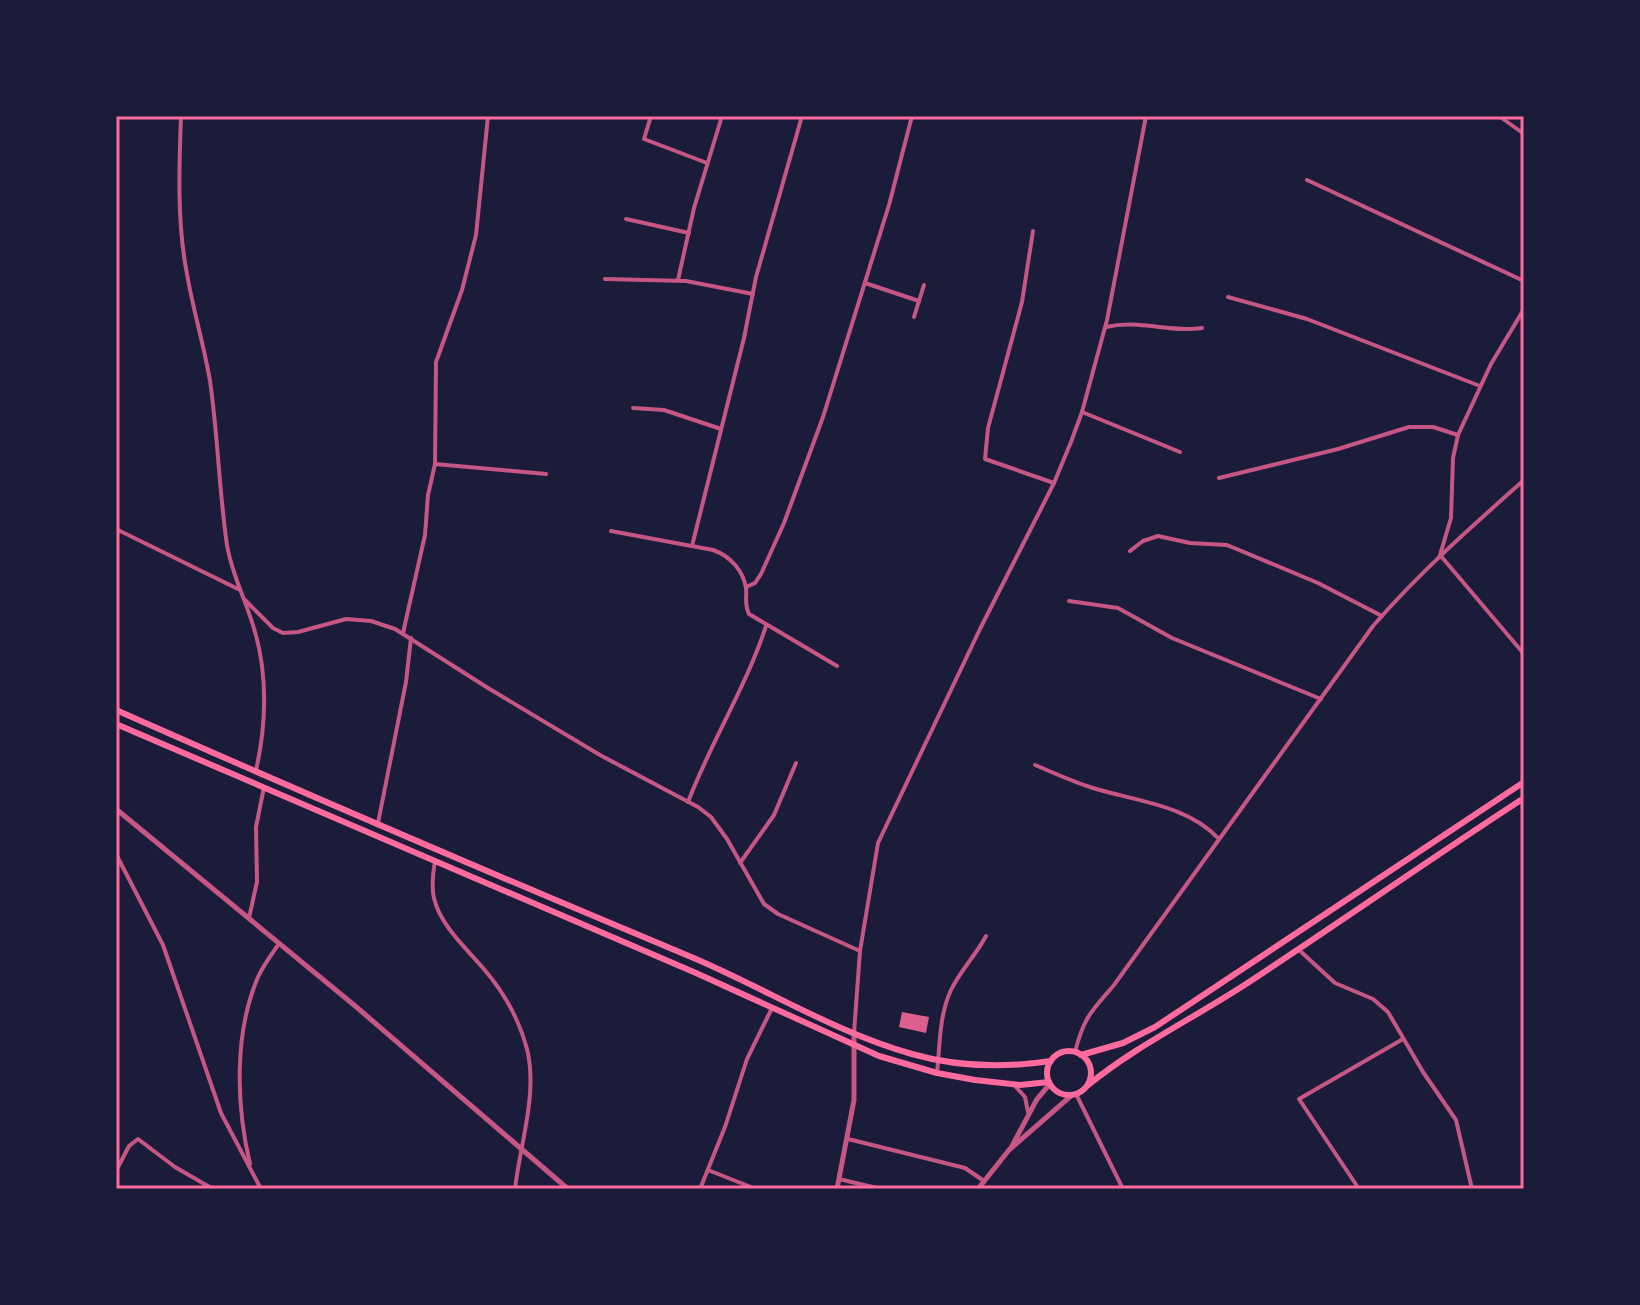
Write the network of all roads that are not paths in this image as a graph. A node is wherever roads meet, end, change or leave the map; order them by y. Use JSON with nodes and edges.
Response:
{"nodes":[{"id":1,"x":181,"y":116,"type":"edge"},
{"id":2,"x":488,"y":116,"type":"edge"},
{"id":3,"x":651,"y":116,"type":"edge"},
{"id":4,"x":722,"y":116,"type":"edge"},
{"id":5,"x":802,"y":116,"type":"edge"},
{"id":6,"x":912,"y":116,"type":"edge"},
{"id":7,"x":1146,"y":116,"type":"edge"},
{"id":8,"x":1499,"y":116,"type":"edge"},
{"id":9,"x":1524,"y":134,"type":"edge"},
{"id":10,"x":707,"y":163,"type":"junction"},
{"id":11,"x":1307,"y":180,"type":"dead end"},
{"id":12,"x":626,"y":219,"type":"dead end"},
{"id":13,"x":1033,"y":231,"type":"dead end"},
{"id":14,"x":689,"y":233,"type":"junction"},
{"id":15,"x":605,"y":279,"type":"dead end"},
{"id":16,"x":678,"y":280,"type":"junction"},
{"id":17,"x":1524,"y":281,"type":"edge"},
{"id":18,"x":865,"y":283,"type":"junction"},
{"id":19,"x":924,"y":285,"type":"dead end"},
{"id":20,"x":753,"y":294,"type":"junction"},
{"id":21,"x":1228,"y":297,"type":"dead end"},
{"id":22,"x":919,"y":301,"type":"junction"},
{"id":23,"x":1524,"y":309,"type":"edge"},
{"id":24,"x":914,"y":317,"type":"dead end"},
{"id":25,"x":1105,"y":328,"type":"junction"},
{"id":26,"x":1202,"y":328,"type":"dead end"},
{"id":27,"x":1480,"y":386,"type":"junction"},
{"id":28,"x":633,"y":408,"type":"dead end"},
{"id":29,"x":1082,"y":412,"type":"junction"},
{"id":30,"x":721,"y":429,"type":"junction"},
{"id":31,"x":1458,"y":435,"type":"junction"},
{"id":32,"x":1180,"y":452,"type":"dead end"},
{"id":33,"x":435,"y":464,"type":"junction"},
{"id":34,"x":546,"y":474,"type":"dead end"},
{"id":35,"x":1219,"y":478,"type":"dead end"},
{"id":36,"x":1524,"y":480,"type":"edge"},
{"id":37,"x":1054,"y":483,"type":"junction"},
{"id":38,"x":116,"y":529,"type":"edge"},
{"id":39,"x":611,"y":531,"type":"dead end"},
{"id":40,"x":692,"y":546,"type":"junction"},
{"id":41,"x":1130,"y":551,"type":"dead end"},
{"id":42,"x":1440,"y":555,"type":"junction"},
{"id":43,"x":746,"y":587,"type":"junction"},
{"id":44,"x":240,"y":590,"type":"junction"},
{"id":45,"x":245,"y":600,"type":"junction"},
{"id":46,"x":1069,"y":601,"type":"dead end"},
{"id":47,"x":1382,"y":616,"type":"junction"},
{"id":48,"x":766,"y":626,"type":"junction"},
{"id":49,"x":403,"y":633,"type":"junction"},
{"id":50,"x":411,"y":638,"type":"junction"},
{"id":51,"x":1524,"y":654,"type":"edge"},
{"id":52,"x":837,"y":666,"type":"dead end"},
{"id":53,"x":1321,"y":699,"type":"junction"},
{"id":54,"x":116,"y":710,"type":"edge"},
{"id":55,"x":116,"y":724,"type":"edge"},
{"id":56,"x":796,"y":763,"type":"dead end"},
{"id":57,"x":1035,"y":765,"type":"dead end"},
{"id":58,"x":256,"y":770,"type":"junction"},
{"id":59,"x":1524,"y":782,"type":"edge"},
{"id":60,"x":264,"y":787,"type":"junction"},
{"id":61,"x":1524,"y":798,"type":"edge"},
{"id":62,"x":688,"y":802,"type":"junction"},
{"id":63,"x":116,"y":809,"type":"edge"},
{"id":64,"x":378,"y":823,"type":"junction"},
{"id":65,"x":1219,"y":839,"type":"junction"},
{"id":66,"x":116,"y":854,"type":"edge"},
{"id":67,"x":435,"y":861,"type":"junction"},
{"id":68,"x":740,"y":863,"type":"junction"},
{"id":69,"x":249,"y":921,"type":"junction"},
{"id":70,"x":986,"y":936,"type":"dead end"},
{"id":71,"x":278,"y":945,"type":"junction"},
{"id":72,"x":1299,"y":950,"type":"junction"},
{"id":73,"x":860,"y":951,"type":"junction"},
{"id":74,"x":772,"y":1008,"type":"junction"},
{"id":75,"x":854,"y":1033,"type":"junction"},
{"id":76,"x":1403,"y":1039,"type":"junction"},
{"id":77,"x":855,"y":1046,"type":"junction"},
{"id":78,"x":1078,"y":1053,"type":"junction"},
{"id":79,"x":938,"y":1060,"type":"junction"},
{"id":80,"x":1051,"y":1061,"type":"junction"},
{"id":81,"x":937,"y":1073,"type":"junction"},
{"id":82,"x":1050,"y":1083,"type":"junction"},
{"id":83,"x":1013,"y":1084,"type":"junction"},
{"id":84,"x":1087,"y":1086,"type":"junction"},
{"id":85,"x":1074,"y":1095,"type":"junction"},
{"id":86,"x":1028,"y":1117,"type":"junction"},
{"id":87,"x":848,"y":1139,"type":"junction"},
{"id":88,"x":522,"y":1146,"type":"junction"},
{"id":89,"x":1009,"y":1150,"type":"junction"},
{"id":90,"x":251,"y":1170,"type":"junction"},
{"id":91,"x":708,"y":1170,"type":"junction"},
{"id":92,"x":116,"y":1171,"type":"edge"},
{"id":93,"x":839,"y":1179,"type":"junction"},
{"id":94,"x":984,"y":1181,"type":"junction"},
{"id":95,"x":213,"y":1189,"type":"edge"},
{"id":96,"x":261,"y":1189,"type":"edge"},
{"id":97,"x":515,"y":1189,"type":"edge"},
{"id":98,"x":568,"y":1189,"type":"edge"},
{"id":99,"x":700,"y":1189,"type":"edge"},
{"id":100,"x":756,"y":1189,"type":"edge"},
{"id":101,"x":837,"y":1189,"type":"edge"},
{"id":102,"x":881,"y":1189,"type":"edge"},
{"id":103,"x":978,"y":1189,"type":"edge"},
{"id":104,"x":1123,"y":1189,"type":"edge"},
{"id":105,"x":1359,"y":1189,"type":"edge"},
{"id":106,"x":1472,"y":1189,"type":"edge"}],
"edges":[{"from":1,"to":44,"type":"street"},
{"from":2,"to":33,"type":"street"},
{"from":3,"to":10,"type":"street"},
{"from":4,"to":10,"type":"street"},
{"from":5,"to":20,"type":"street"},
{"from":6,"to":18,"type":"street"},
{"from":7,"to":25,"type":"street"},
{"from":8,"to":9,"type":"street"},
{"from":10,"to":14,"type":"street"},
{"from":11,"to":17,"type":"street"},
{"from":12,"to":14,"type":"street"},
{"from":13,"to":37,"type":"street"},
{"from":14,"to":16,"type":"street"},
{"from":15,"to":16,"type":"street"},
{"from":16,"to":20,"type":"street"},
{"from":18,"to":22,"type":"street"},
{"from":18,"to":43,"type":"street"},
{"from":19,"to":22,"type":"street"},
{"from":20,"to":30,"type":"street"},
{"from":21,"to":27,"type":"street"},
{"from":22,"to":24,"type":"street"},
{"from":23,"to":27,"type":"street"},
{"from":25,"to":26,"type":"street"},
{"from":25,"to":29,"type":"street"},
{"from":27,"to":31,"type":"street"},
{"from":28,"to":30,"type":"street"},
{"from":29,"to":32,"type":"street"},
{"from":29,"to":37,"type":"street"},
{"from":30,"to":40,"type":"street"},
{"from":31,"to":35,"type":"street"},
{"from":31,"to":42,"type":"street"},
{"from":33,"to":34,"type":"street"},
{"from":33,"to":49,"type":"street"},
{"from":36,"to":42,"type":"street"},
{"from":37,"to":73,"type":"street"},
{"from":38,"to":44,"type":"street"},
{"from":39,"to":40,"type":"street"},
{"from":40,"to":43,"type":"street"},
{"from":41,"to":47,"type":"street"},
{"from":42,"to":47,"type":"street"},
{"from":42,"to":51,"type":"street"},
{"from":43,"to":48,"type":"street"},
{"from":44,"to":45,"type":"street"},
{"from":45,"to":49,"type":"street"},
{"from":45,"to":58,"type":"street"},
{"from":46,"to":53,"type":"street"},
{"from":47,"to":53,"type":"street"},
{"from":48,"to":52,"type":"street"},
{"from":48,"to":62,"type":"street"},
{"from":49,"to":50,"type":"street"},
{"from":50,"to":62,"type":"street"},
{"from":50,"to":64,"type":"street"},
{"from":53,"to":65,"type":"street"},
{"from":54,"to":58,"type":"main road"},
{"from":55,"to":60,"type":"main road"},
{"from":56,"to":68,"type":"street"},
{"from":57,"to":65,"type":"street"},
{"from":58,"to":64,"type":"main road"},
{"from":59,"to":78,"type":"main road"},
{"from":60,"to":67,"type":"main road"},
{"from":60,"to":69,"type":"street"},
{"from":61,"to":72,"type":"main road"},
{"from":62,"to":68,"type":"street"},
{"from":63,"to":69,"type":"street"},
{"from":64,"to":75,"type":"main road"},
{"from":65,"to":78,"type":"street"},
{"from":66,"to":90,"type":"street"},
{"from":67,"to":74,"type":"main road"},
{"from":67,"to":88,"type":"street"},
{"from":68,"to":73,"type":"street"},
{"from":69,"to":71,"type":"street"},
{"from":70,"to":79,"type":"street"},
{"from":71,"to":88,"type":"street"},
{"from":71,"to":90,"type":"street"},
{"from":72,"to":76,"type":"street"},
{"from":72,"to":84,"type":"main road"},
{"from":73,"to":75,"type":"street"},
{"from":74,"to":77,"type":"main road"},
{"from":74,"to":91,"type":"street"},
{"from":75,"to":77,"type":"street"},
{"from":75,"to":79,"type":"main road"},
{"from":76,"to":105,"type":"street"},
{"from":76,"to":106,"type":"street"},
{"from":77,"to":81,"type":"main road"},
{"from":77,"to":87,"type":"street"},
{"from":78,"to":80,"type":"main road"},
{"from":78,"to":84,"type":"main road"},
{"from":79,"to":80,"type":"main road"},
{"from":79,"to":81,"type":"street"},
{"from":80,"to":82,"type":"main road"},
{"from":81,"to":83,"type":"main road"},
{"from":82,"to":83,"type":"main road"},
{"from":82,"to":85,"type":"main road"},
{"from":82,"to":86,"type":"street"},
{"from":83,"to":86,"type":"street"},
{"from":84,"to":85,"type":"main road"},
{"from":85,"to":89,"type":"street"},
{"from":85,"to":104,"type":"street"},
{"from":86,"to":89,"type":"street"},
{"from":87,"to":93,"type":"street"},
{"from":87,"to":94,"type":"street"},
{"from":88,"to":97,"type":"street"},
{"from":88,"to":98,"type":"street"},
{"from":89,"to":94,"type":"street"},
{"from":90,"to":96,"type":"street"},
{"from":91,"to":99,"type":"street"},
{"from":91,"to":100,"type":"street"},
{"from":92,"to":95,"type":"street"},
{"from":93,"to":101,"type":"street"},
{"from":93,"to":102,"type":"street"},
{"from":94,"to":103,"type":"street"}]}
